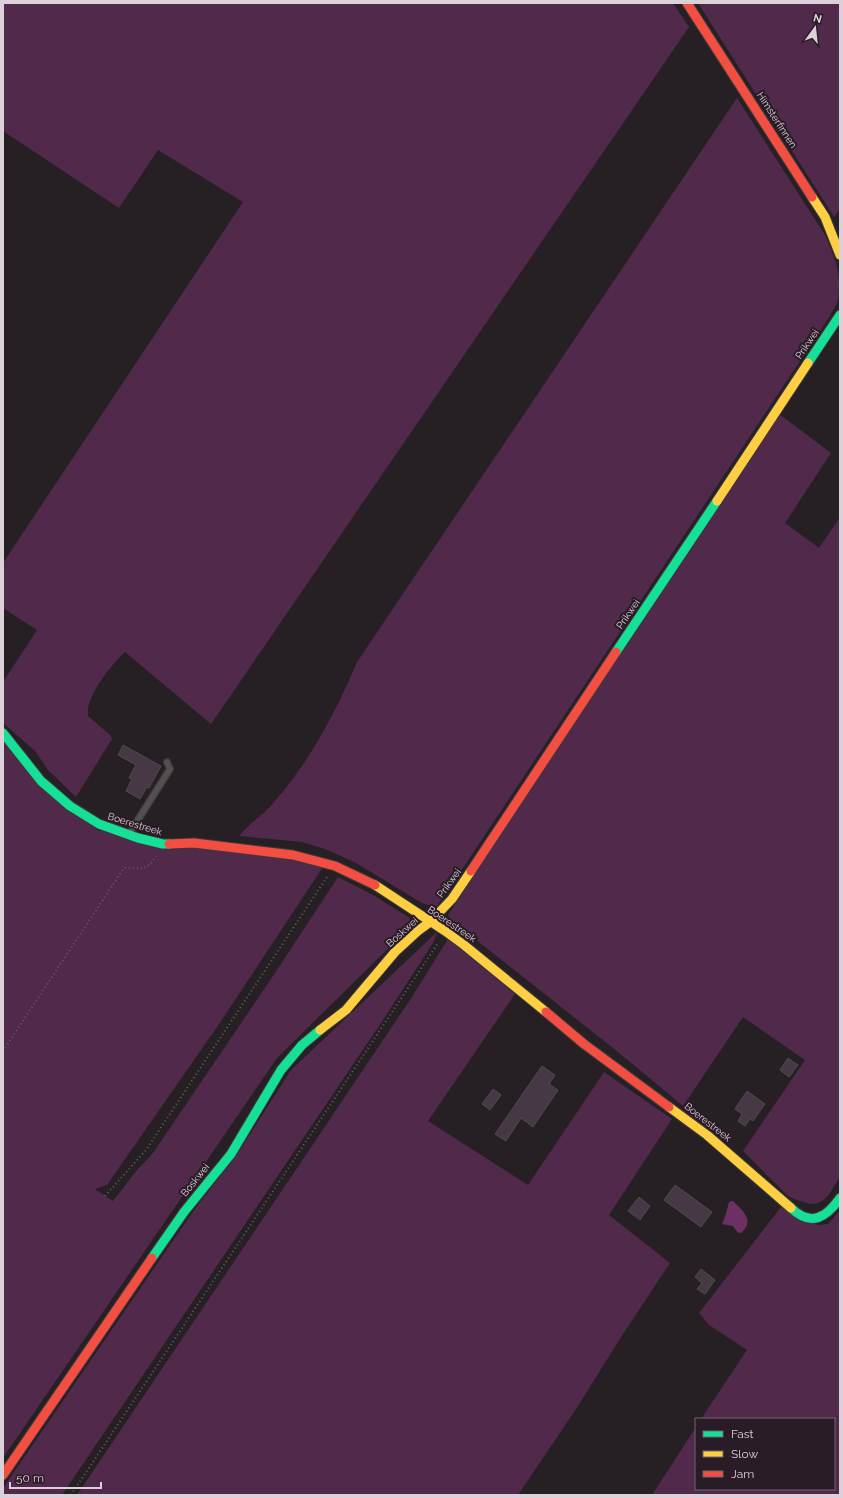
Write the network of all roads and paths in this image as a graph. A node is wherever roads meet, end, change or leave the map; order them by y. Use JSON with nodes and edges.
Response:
{"nodes":[{"id":1,"x":687,"y":3,"type":"edge"},
{"id":2,"x":840,"y":255,"type":"edge"},
{"id":3,"x":840,"y":315,"type":"edge"},
{"id":4,"x":3,"y":733,"type":"edge"},
{"id":5,"x":167,"y":762,"type":"dead end"},
{"id":6,"x":128,"y":835,"type":"junction"},
{"id":7,"x":163,"y":844,"type":"junction"},
{"id":8,"x":335,"y":866,"type":"junction"},
{"id":9,"x":430,"y":922,"type":"junction"},
{"id":10,"x":446,"y":932,"type":"junction"},
{"id":11,"x":3,"y":1051,"type":"edge"},
{"id":12,"x":105,"y":1196,"type":"dead end"},
{"id":13,"x":840,"y":1198,"type":"edge"},
{"id":14,"x":3,"y":1475,"type":"edge"},
{"id":15,"x":71,"y":1495,"type":"edge"}],
"edges":[{"from":1,"to":2,"type":"street","name":"Himsterfinnen"},
{"from":3,"to":9,"type":"street","name":"Prikwei"},
{"from":4,"to":6,"type":"street","name":"Boerestreek"},
{"from":5,"to":6,"type":"lane"},
{"from":6,"to":7,"type":"street","name":"Boerestreek"},
{"from":7,"to":8,"type":"street","name":"Boerestreek"},
{"from":7,"to":11,"type":"path"},
{"from":8,"to":9,"type":"street","name":"Boerestreek"},
{"from":8,"to":12,"type":"path"},
{"from":9,"to":10,"type":"street","name":"Boerestreek"},
{"from":9,"to":14,"type":"street","name":"Boskwei"},
{"from":10,"to":13,"type":"street","name":"Boerestreek"},
{"from":10,"to":15,"type":"path"}]}
